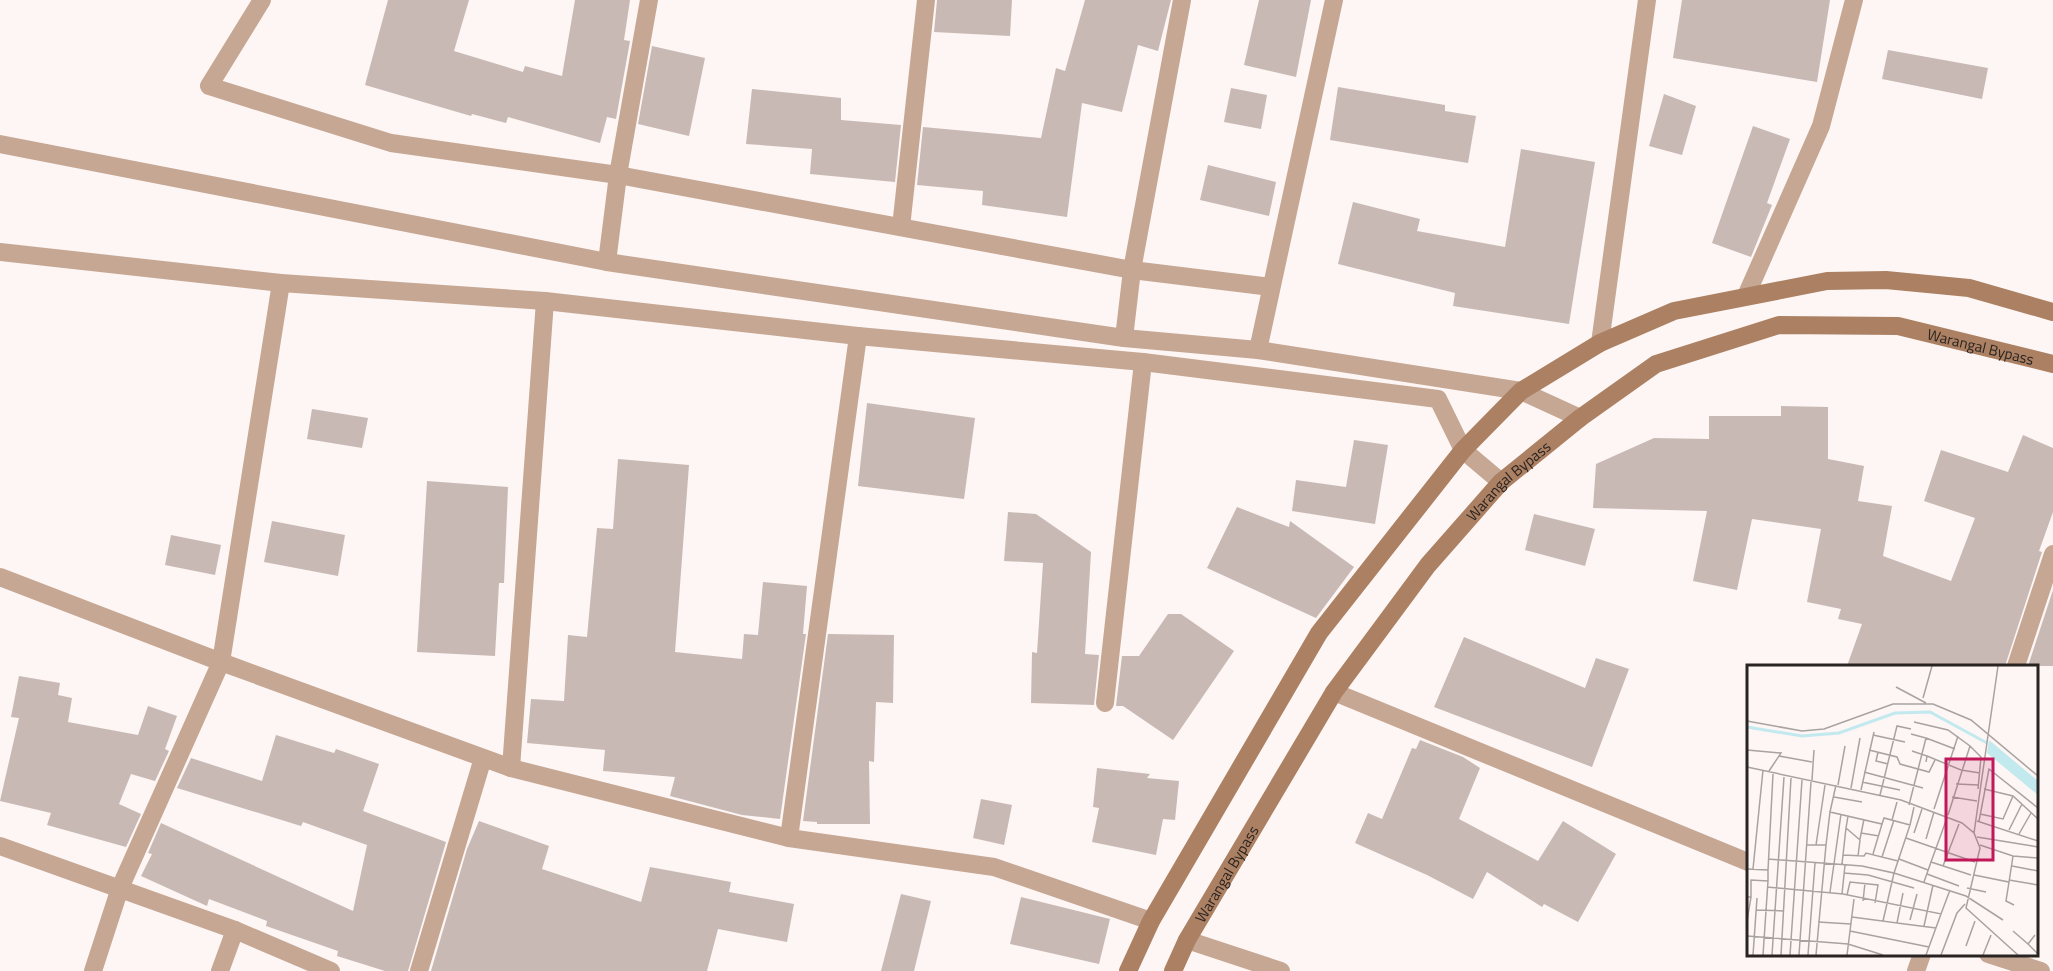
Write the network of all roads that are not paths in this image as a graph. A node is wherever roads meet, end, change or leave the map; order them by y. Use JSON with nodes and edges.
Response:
{"nodes":[{"id":1,"x":262,"y":0,"type":"edge"},
{"id":2,"x":649,"y":0,"type":"edge"},
{"id":3,"x":926,"y":0,"type":"edge"},
{"id":4,"x":1182,"y":0,"type":"edge"},
{"id":5,"x":1334,"y":0,"type":"edge"},
{"id":6,"x":1647,"y":0,"type":"edge"},
{"id":7,"x":1854,"y":0,"type":"edge"},
{"id":8,"x":0,"y":144,"type":"edge"},
{"id":9,"x":618,"y":175,"type":"junction"},
{"id":10,"x":901,"y":227,"type":"junction"},
{"id":11,"x":0,"y":252,"type":"edge"},
{"id":12,"x":607,"y":262,"type":"junction"},
{"id":13,"x":1132,"y":270,"type":"junction"},
{"id":14,"x":281,"y":283,"type":"junction"},
{"id":15,"x":1271,"y":287,"type":"junction"},
{"id":16,"x":1746,"y":296,"type":"junction"},
{"id":17,"x":545,"y":301,"type":"junction"},
{"id":18,"x":2053,"y":312,"type":"edge"},
{"id":19,"x":858,"y":336,"type":"junction"},
{"id":20,"x":1124,"y":339,"type":"junction"},
{"id":21,"x":1600,"y":343,"type":"junction"},
{"id":22,"x":1258,"y":350,"type":"junction"},
{"id":23,"x":1143,"y":362,"type":"junction"},
{"id":24,"x":2053,"y":364,"type":"edge"},
{"id":25,"x":1521,"y":391,"type":"junction"},
{"id":26,"x":1580,"y":418,"type":"junction"},
{"id":27,"x":1463,"y":450,"type":"junction"},
{"id":28,"x":1501,"y":482,"type":"junction"},
{"id":29,"x":2053,"y":554,"type":"edge"},
{"id":30,"x":0,"y":577,"type":"edge"},
{"id":31,"x":221,"y":662,"type":"junction"},
{"id":32,"x":2016,"y":665,"type":"edge"},
{"id":33,"x":1334,"y":692,"type":"junction"},
{"id":34,"x":1105,"y":703,"type":"dead end"},
{"id":35,"x":483,"y":758,"type":"junction"},
{"id":36,"x":511,"y":768,"type":"junction"},
{"id":37,"x":789,"y":838,"type":"junction"},
{"id":38,"x":0,"y":846,"type":"edge"},
{"id":39,"x":1747,"y":861,"type":"edge"},
{"id":40,"x":120,"y":888,"type":"junction"},
{"id":41,"x":1151,"y":921,"type":"junction"},
{"id":42,"x":235,"y":930,"type":"junction"},
{"id":43,"x":1187,"y":940,"type":"junction"},
{"id":44,"x":1921,"y":956,"type":"edge"},
{"id":45,"x":1995,"y":956,"type":"edge"},
{"id":46,"x":93,"y":971,"type":"edge"},
{"id":47,"x":220,"y":971,"type":"edge"},
{"id":48,"x":331,"y":971,"type":"edge"},
{"id":49,"x":419,"y":971,"type":"edge"},
{"id":50,"x":1128,"y":971,"type":"edge"},
{"id":51,"x":1173,"y":971,"type":"edge"},
{"id":52,"x":1281,"y":971,"type":"edge"},
{"id":53,"x":1916,"y":971,"type":"edge"},
{"id":54,"x":2041,"y":971,"type":"edge"}],
"edges":[{"from":1,"to":9,"type":"street"},
{"from":2,"to":9,"type":"street"},
{"from":3,"to":10,"type":"street"},
{"from":4,"to":13,"type":"street"},
{"from":5,"to":15,"type":"street"},
{"from":6,"to":21,"type":"street"},
{"from":7,"to":16,"type":"street"},
{"from":8,"to":12,"type":"street"},
{"from":9,"to":10,"type":"street"},
{"from":9,"to":12,"type":"street"},
{"from":10,"to":13,"type":"street"},
{"from":11,"to":14,"type":"street"},
{"from":12,"to":20,"type":"street"},
{"from":13,"to":15,"type":"street"},
{"from":13,"to":20,"type":"street"},
{"from":14,"to":17,"type":"street"},
{"from":14,"to":31,"type":"street"},
{"from":15,"to":22,"type":"street"},
{"from":16,"to":18,"type":"main road"},
{"from":16,"to":21,"type":"main road"},
{"from":17,"to":19,"type":"street"},
{"from":17,"to":36,"type":"street"},
{"from":19,"to":23,"type":"street"},
{"from":19,"to":37,"type":"street"},
{"from":20,"to":22,"type":"street"},
{"from":21,"to":25,"type":"main road"},
{"from":22,"to":25,"type":"street"},
{"from":23,"to":27,"type":"street"},
{"from":23,"to":34,"type":"street"},
{"from":24,"to":26,"type":"main road","name":"Warangal Bypass"},
{"from":25,"to":26,"type":"street"},
{"from":25,"to":27,"type":"main road"},
{"from":26,"to":28,"type":"main road","name":"Warangal Bypass"},
{"from":27,"to":28,"type":"street"},
{"from":27,"to":41,"type":"main road"},
{"from":28,"to":33,"type":"main road","name":"Warangal Bypass"},
{"from":29,"to":32,"type":"street"},
{"from":30,"to":31,"type":"street"},
{"from":31,"to":35,"type":"street"},
{"from":31,"to":40,"type":"street"},
{"from":33,"to":39,"type":"street"},
{"from":33,"to":43,"type":"main road","name":"Warangal Bypass"},
{"from":35,"to":36,"type":"street"},
{"from":35,"to":49,"type":"street"},
{"from":36,"to":37,"type":"street"},
{"from":37,"to":41,"type":"street"},
{"from":38,"to":40,"type":"street"},
{"from":40,"to":42,"type":"street"},
{"from":40,"to":46,"type":"street"},
{"from":41,"to":50,"type":"main road"},
{"from":42,"to":47,"type":"street"},
{"from":42,"to":48,"type":"street"},
{"from":43,"to":51,"type":"main road","name":"Warangal Bypass"},
{"from":43,"to":52,"type":"street"},
{"from":44,"to":53,"type":"street"},
{"from":45,"to":54,"type":"street"}]}
